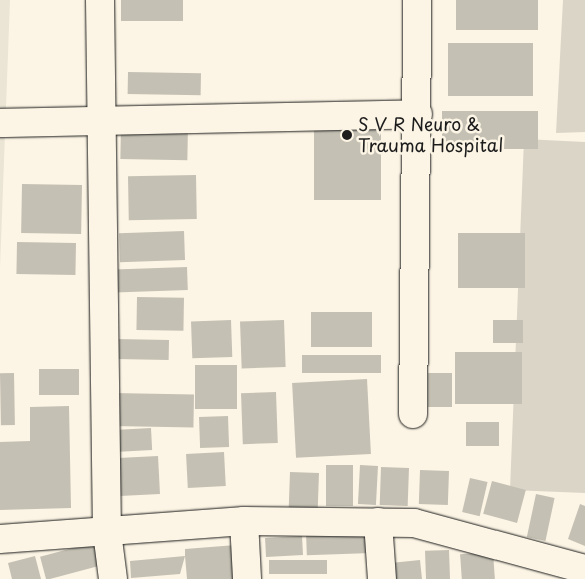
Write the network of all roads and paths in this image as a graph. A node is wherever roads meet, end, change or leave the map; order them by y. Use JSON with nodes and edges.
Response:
{"nodes":[{"id":1,"x":100,"y":0,"type":"edge"},
{"id":2,"x":417,"y":0,"type":"edge"},
{"id":3,"x":418,"y":114,"type":"junction"},
{"id":4,"x":99,"y":121,"type":"junction"},
{"id":5,"x":0,"y":123,"type":"edge"},
{"id":6,"x":413,"y":414,"type":"dead end"},
{"id":7,"x":244,"y":521,"type":"junction"},
{"id":8,"x":378,"y":522,"type":"junction"},
{"id":9,"x":106,"y":532,"type":"junction"},
{"id":10,"x":0,"y":538,"type":"edge"},
{"id":11,"x":585,"y":569,"type":"edge"},
{"id":12,"x":114,"y":579,"type":"edge"},
{"id":13,"x":247,"y":579,"type":"edge"},
{"id":14,"x":382,"y":579,"type":"edge"}],
"edges":[{"from":1,"to":4,"type":"street"},
{"from":2,"to":3,"type":"street"},
{"from":3,"to":4,"type":"street"},
{"from":3,"to":6,"type":"street"},
{"from":4,"to":5,"type":"street"},
{"from":4,"to":9,"type":"street"},
{"from":7,"to":8,"type":"street"},
{"from":7,"to":9,"type":"street"},
{"from":7,"to":13,"type":"street"},
{"from":8,"to":11,"type":"street"},
{"from":8,"to":14,"type":"street"},
{"from":9,"to":10,"type":"street"},
{"from":9,"to":12,"type":"street"}]}
